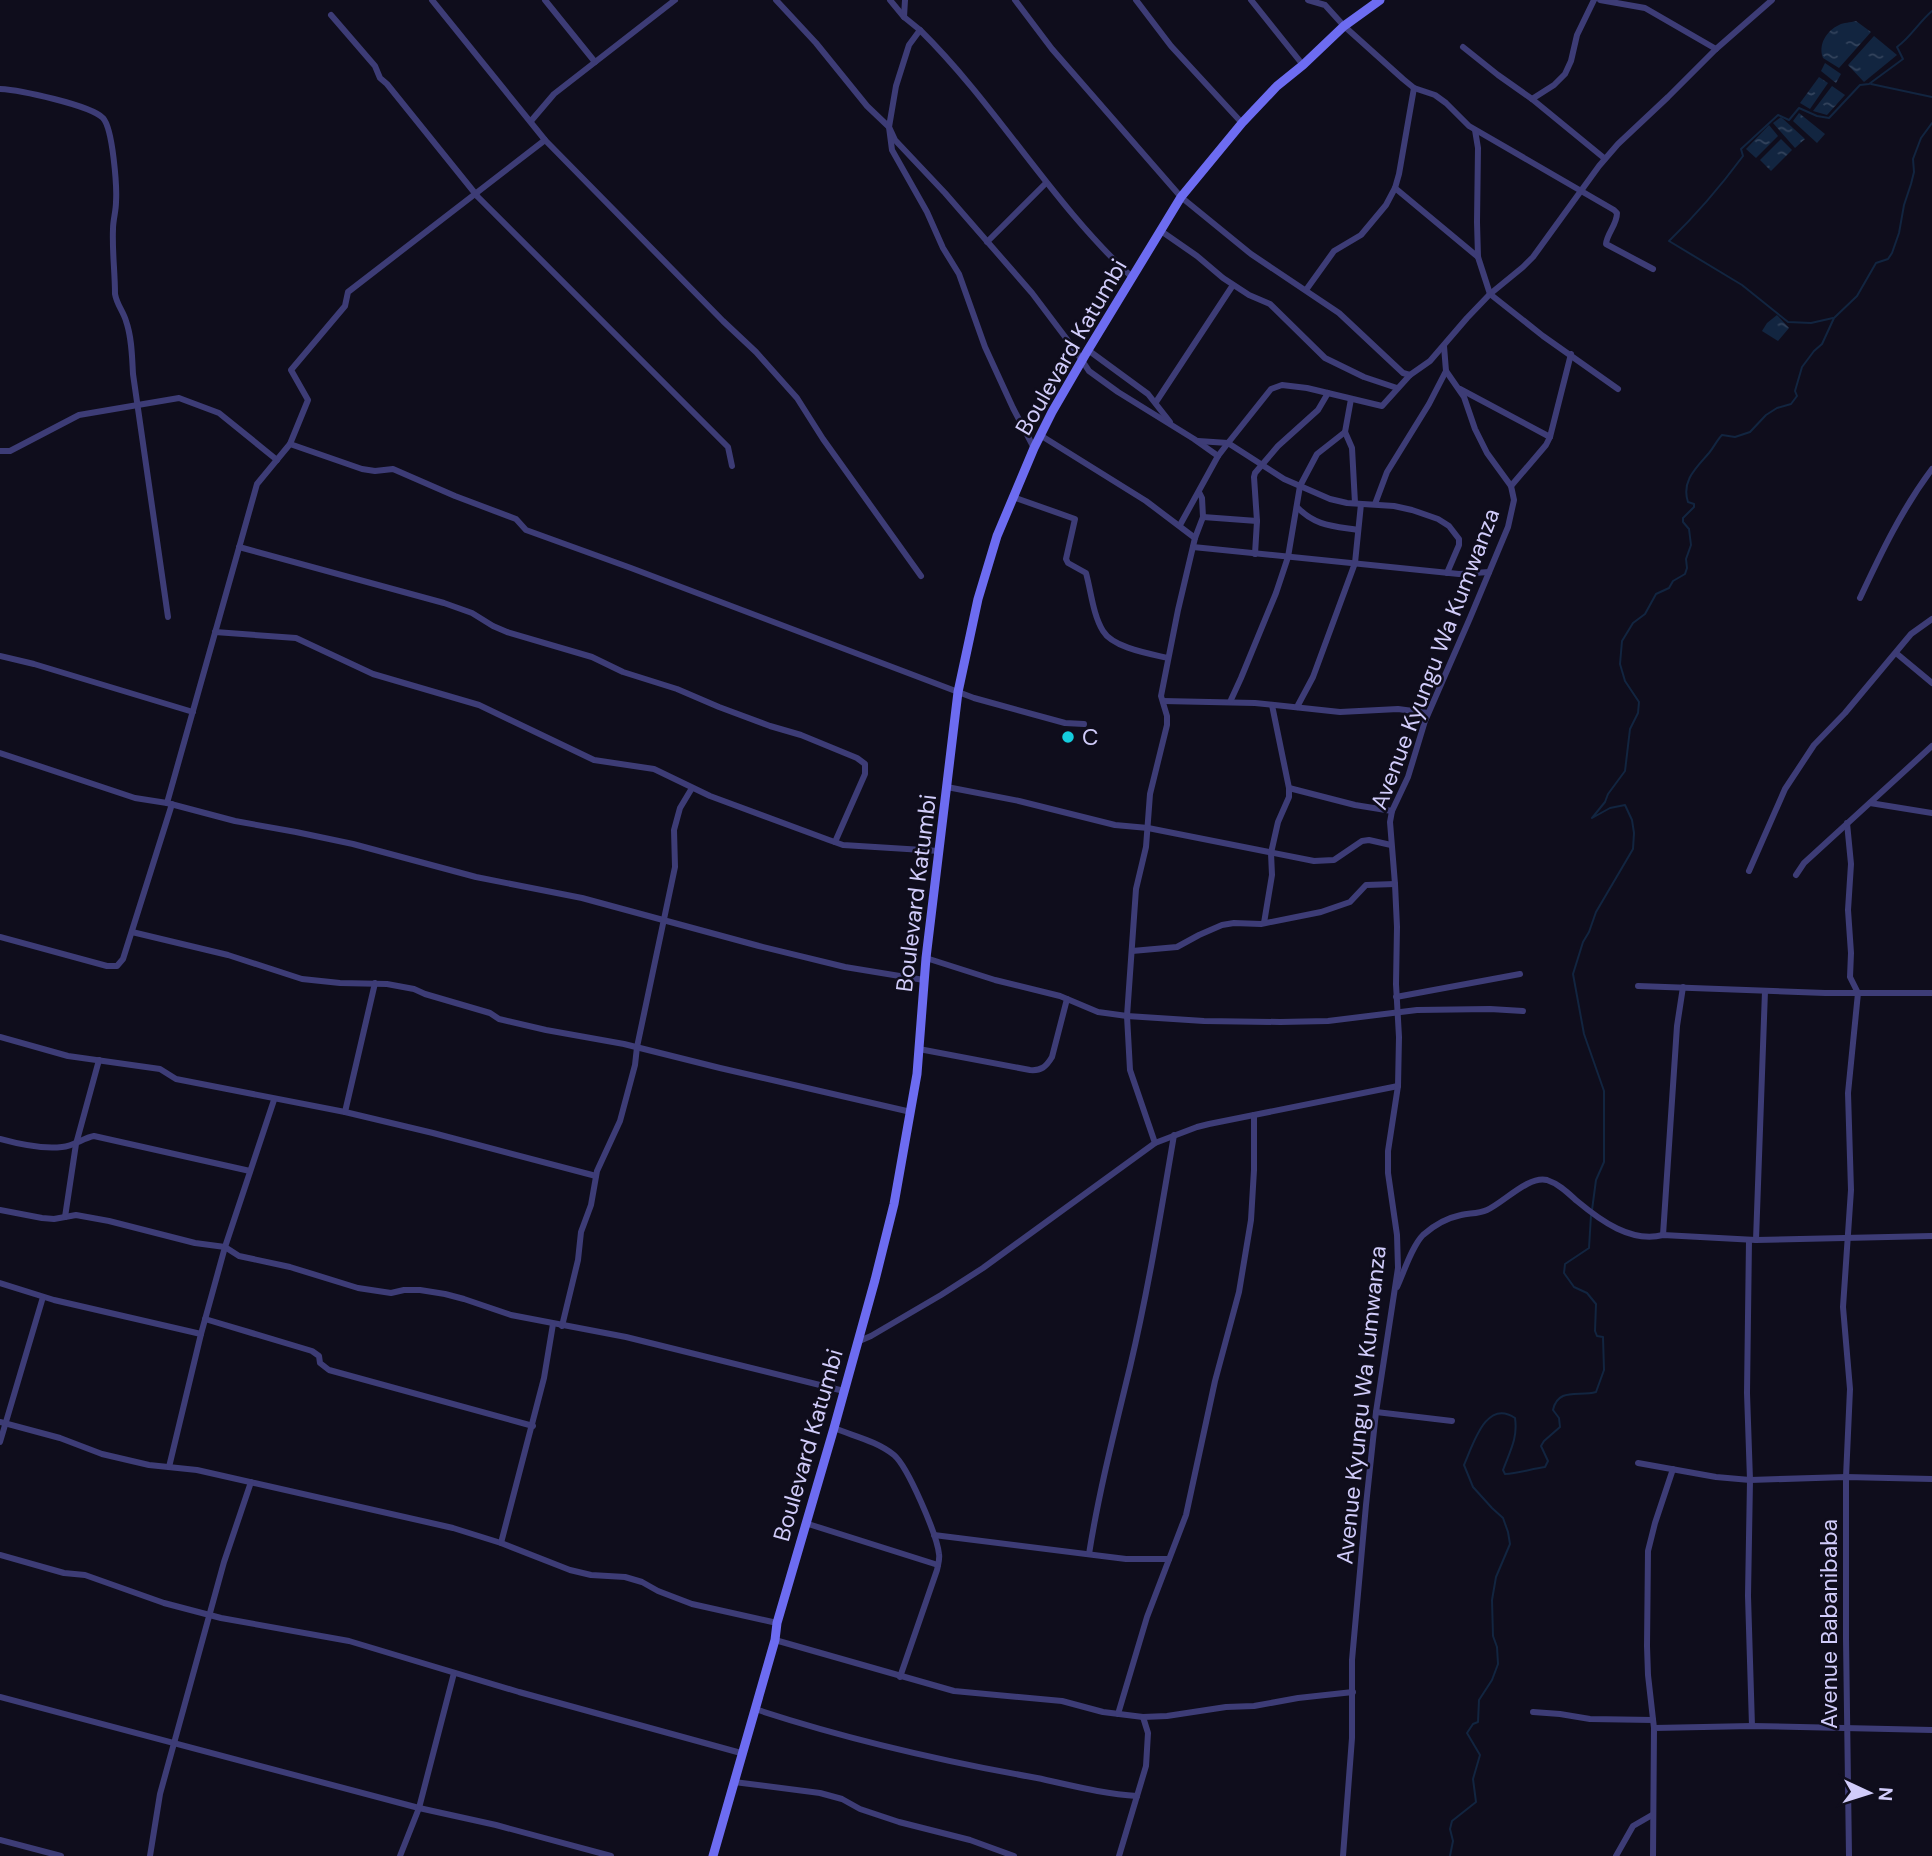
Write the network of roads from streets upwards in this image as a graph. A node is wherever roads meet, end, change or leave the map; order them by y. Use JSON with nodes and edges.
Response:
{"nodes":[{"id":1,"x":432,"y":0,"type":"edge"},
{"id":2,"x":545,"y":0,"type":"edge"},
{"id":3,"x":675,"y":0,"type":"edge"},
{"id":4,"x":776,"y":0,"type":"edge"},
{"id":5,"x":890,"y":0,"type":"edge"},
{"id":6,"x":905,"y":0,"type":"edge"},
{"id":7,"x":1015,"y":0,"type":"edge"},
{"id":8,"x":1136,"y":0,"type":"edge"},
{"id":9,"x":1251,"y":0,"type":"edge"},
{"id":10,"x":1308,"y":0,"type":"edge"},
{"id":11,"x":1379,"y":0,"type":"edge"},
{"id":12,"x":1594,"y":0,"type":"edge"},
{"id":13,"x":1600,"y":0,"type":"edge"},
{"id":14,"x":1772,"y":0,"type":"edge"},
{"id":15,"x":1645,"y":3,"type":"edge"},
{"id":16,"x":331,"y":15,"type":"dead end"},
{"id":17,"x":904,"y":17,"type":"junction"},
{"id":18,"x":1344,"y":26,"type":"junction"},
{"id":19,"x":920,"y":30,"type":"junction"},
{"id":20,"x":1463,"y":47,"type":"dead end"},
{"id":21,"x":1716,"y":49,"type":"junction"},
{"id":22,"x":595,"y":62,"type":"junction"},
{"id":23,"x":1303,"y":65,"type":"junction"},
{"id":24,"x":1415,"y":88,"type":"junction"},
{"id":25,"x":0,"y":89,"type":"edge"},
{"id":26,"x":1532,"y":99,"type":"junction"},
{"id":27,"x":531,"y":121,"type":"junction"},
{"id":28,"x":1242,"y":123,"type":"junction"},
{"id":29,"x":889,"y":127,"type":"junction"},
{"id":30,"x":1475,"y":130,"type":"junction"},
{"id":31,"x":1485,"y":135,"type":"junction"},
{"id":32,"x":545,"y":140,"type":"junction"},
{"id":33,"x":1478,"y":148,"type":"junction"},
{"id":34,"x":1604,"y":158,"type":"junction"},
{"id":35,"x":1046,"y":183,"type":"junction"},
{"id":36,"x":1395,"y":188,"type":"junction"},
{"id":37,"x":1580,"y":191,"type":"junction"},
{"id":38,"x":476,"y":194,"type":"junction"},
{"id":39,"x":1181,"y":197,"type":"junction"},
{"id":40,"x":1161,"y":231,"type":"junction"},
{"id":41,"x":987,"y":242,"type":"junction"},
{"id":42,"x":1478,"y":257,"type":"junction"},
{"id":43,"x":1653,"y":269,"type":"dead end"},
{"id":44,"x":1133,"y":278,"type":"junction"},
{"id":45,"x":1233,"y":285,"type":"junction"},
{"id":46,"x":1306,"y":290,"type":"junction"},
{"id":47,"x":1490,"y":294,"type":"junction"},
{"id":48,"x":1444,"y":346,"type":"junction"},
{"id":49,"x":1087,"y":350,"type":"junction"},
{"id":50,"x":1571,"y":354,"type":"junction"},
{"id":51,"x":1082,"y":362,"type":"junction"},
{"id":52,"x":1446,"y":371,"type":"junction"},
{"id":53,"x":1410,"y":375,"type":"junction"},
{"id":54,"x":1397,"y":388,"type":"junction"},
{"id":55,"x":1460,"y":389,"type":"junction"},
{"id":56,"x":1618,"y":389,"type":"dead end"},
{"id":57,"x":1328,"y":393,"type":"junction"},
{"id":58,"x":1351,"y":399,"type":"junction"},
{"id":59,"x":1156,"y":402,"type":"junction"},
{"id":60,"x":137,"y":405,"type":"junction"},
{"id":61,"x":1174,"y":427,"type":"junction"},
{"id":62,"x":1345,"y":432,"type":"junction"},
{"id":63,"x":1040,"y":435,"type":"junction"},
{"id":64,"x":1550,"y":437,"type":"junction"},
{"id":65,"x":1198,"y":441,"type":"junction"},
{"id":66,"x":1228,"y":443,"type":"junction"},
{"id":67,"x":290,"y":444,"type":"junction"},
{"id":68,"x":1034,"y":447,"type":"junction"},
{"id":69,"x":0,"y":451,"type":"edge"},
{"id":70,"x":1217,"y":456,"type":"junction"},
{"id":71,"x":277,"y":460,"type":"junction"},
{"id":72,"x":732,"y":466,"type":"dead end"},
{"id":73,"x":1262,"y":466,"type":"junction"},
{"id":74,"x":1932,"y":469,"type":"edge"},
{"id":75,"x":1300,"y":486,"type":"junction"},
{"id":76,"x":1511,"y":486,"type":"junction"},
{"id":77,"x":1199,"y":492,"type":"junction"},
{"id":78,"x":1013,"y":497,"type":"junction"},
{"id":79,"x":1358,"y":504,"type":"junction"},
{"id":80,"x":1375,"y":504,"type":"junction"},
{"id":81,"x":1297,"y":507,"type":"junction"},
{"id":82,"x":1203,"y":517,"type":"junction"},
{"id":83,"x":1256,"y":521,"type":"junction"},
{"id":84,"x":1180,"y":525,"type":"junction"},
{"id":85,"x":1358,"y":530,"type":"junction"},
{"id":86,"x":1195,"y":538,"type":"junction"},
{"id":87,"x":239,"y":547,"type":"junction"},
{"id":88,"x":1193,"y":547,"type":"junction"},
{"id":89,"x":1255,"y":554,"type":"junction"},
{"id":90,"x":1288,"y":557,"type":"junction"},
{"id":91,"x":1355,"y":563,"type":"junction"},
{"id":92,"x":1489,"y":572,"type":"junction"},
{"id":93,"x":1447,"y":573,"type":"junction"},
{"id":94,"x":921,"y":576,"type":"dead end"},
{"id":95,"x":1860,"y":598,"type":"dead end"},
{"id":96,"x":168,"y":617,"type":"dead end"},
{"id":97,"x":1932,"y":619,"type":"edge"},
{"id":98,"x":215,"y":632,"type":"junction"},
{"id":99,"x":1896,"y":653,"type":"junction"},
{"id":100,"x":0,"y":656,"type":"edge"},
{"id":101,"x":1168,"y":658,"type":"junction"},
{"id":102,"x":1932,"y":683,"type":"edge"},
{"id":103,"x":958,"y":692,"type":"junction"},
{"id":104,"x":1163,"y":701,"type":"junction"},
{"id":105,"x":1230,"y":702,"type":"junction"},
{"id":106,"x":1272,"y":705,"type":"junction"},
{"id":107,"x":1297,"y":707,"type":"junction"},
{"id":108,"x":193,"y":712,"type":"junction"},
{"id":109,"x":1429,"y":713,"type":"junction"},
{"id":110,"x":1084,"y":724,"type":"dead end"},
{"id":111,"x":1932,"y":746,"type":"edge"},
{"id":112,"x":0,"y":753,"type":"edge"},
{"id":113,"x":947,"y":787,"type":"junction"},
{"id":114,"x":692,"y":788,"type":"junction"},
{"id":115,"x":1289,"y":788,"type":"junction"},
{"id":116,"x":1870,"y":803,"type":"junction"},
{"id":117,"x":170,"y":804,"type":"junction"},
{"id":118,"x":1392,"y":811,"type":"junction"},
{"id":119,"x":1932,"y":813,"type":"edge"},
{"id":120,"x":1847,"y":823,"type":"junction"},
{"id":121,"x":1148,"y":828,"type":"junction"},
{"id":122,"x":835,"y":842,"type":"junction"},
{"id":123,"x":1391,"y":845,"type":"junction"},
{"id":124,"x":939,"y":851,"type":"junction"},
{"id":125,"x":1271,"y":853,"type":"junction"},
{"id":126,"x":1749,"y":871,"type":"dead end"},
{"id":127,"x":1796,"y":875,"type":"dead end"},
{"id":128,"x":1395,"y":884,"type":"junction"},
{"id":129,"x":663,"y":920,"type":"junction"},
{"id":130,"x":1264,"y":923,"type":"junction"},
{"id":131,"x":132,"y":932,"type":"junction"},
{"id":132,"x":0,"y":937,"type":"edge"},
{"id":133,"x":1132,"y":951,"type":"junction"},
{"id":134,"x":926,"y":958,"type":"junction"},
{"id":135,"x":1520,"y":974,"type":"dead end"},
{"id":136,"x":924,"y":979,"type":"junction"},
{"id":137,"x":375,"y":983,"type":"junction"},
{"id":138,"x":1638,"y":986,"type":"dead end"},
{"id":139,"x":1683,"y":988,"type":"junction"},
{"id":140,"x":1765,"y":991,"type":"junction"},
{"id":141,"x":1858,"y":993,"type":"junction"},
{"id":142,"x":1932,"y":993,"type":"edge"},
{"id":143,"x":1396,"y":997,"type":"junction"},
{"id":144,"x":1067,"y":999,"type":"junction"},
{"id":145,"x":1523,"y":1011,"type":"dead end"},
{"id":146,"x":1397,"y":1012,"type":"junction"},
{"id":147,"x":1127,"y":1016,"type":"junction"},
{"id":148,"x":0,"y":1037,"type":"edge"},
{"id":149,"x":637,"y":1047,"type":"junction"},
{"id":150,"x":919,"y":1049,"type":"junction"},
{"id":151,"x":99,"y":1060,"type":"junction"},
{"id":152,"x":1398,"y":1086,"type":"junction"},
{"id":153,"x":274,"y":1100,"type":"junction"},
{"id":154,"x":345,"y":1112,"type":"junction"},
{"id":155,"x":911,"y":1112,"type":"junction"},
{"id":156,"x":1254,"y":1115,"type":"junction"},
{"id":157,"x":1174,"y":1135,"type":"junction"},
{"id":158,"x":0,"y":1139,"type":"edge"},
{"id":159,"x":1155,"y":1143,"type":"junction"},
{"id":160,"x":76,"y":1144,"type":"junction"},
{"id":161,"x":250,"y":1171,"type":"junction"},
{"id":162,"x":596,"y":1176,"type":"junction"},
{"id":163,"x":0,"y":1210,"type":"edge"},
{"id":164,"x":65,"y":1217,"type":"junction"},
{"id":165,"x":1663,"y":1235,"type":"junction"},
{"id":166,"x":1932,"y":1236,"type":"edge"},
{"id":167,"x":1848,"y":1238,"type":"junction"},
{"id":168,"x":1752,"y":1240,"type":"junction"},
{"id":169,"x":225,"y":1247,"type":"junction"},
{"id":170,"x":0,"y":1283,"type":"edge"},
{"id":171,"x":43,"y":1297,"type":"junction"},
{"id":172,"x":1394,"y":1297,"type":"junction"},
{"id":173,"x":205,"y":1319,"type":"junction"},
{"id":174,"x":553,"y":1324,"type":"junction"},
{"id":175,"x":562,"y":1325,"type":"junction"},
{"id":176,"x":201,"y":1334,"type":"junction"},
{"id":177,"x":857,"y":1342,"type":"junction"},
{"id":178,"x":844,"y":1391,"type":"junction"},
{"id":179,"x":1376,"y":1412,"type":"junction"},
{"id":180,"x":1452,"y":1421,"type":"dead end"},
{"id":181,"x":3,"y":1423,"type":"edge"},
{"id":182,"x":533,"y":1426,"type":"junction"},
{"id":183,"x":834,"y":1429,"type":"junction"},
{"id":184,"x":0,"y":1442,"type":"edge"},
{"id":185,"x":1638,"y":1463,"type":"dead end"},
{"id":186,"x":169,"y":1467,"type":"junction"},
{"id":187,"x":1673,"y":1469,"type":"junction"},
{"id":188,"x":1846,"y":1477,"type":"junction"},
{"id":189,"x":1932,"y":1479,"type":"edge"},
{"id":190,"x":1750,"y":1480,"type":"junction"},
{"id":191,"x":251,"y":1482,"type":"junction"},
{"id":192,"x":805,"y":1523,"type":"junction"},
{"id":193,"x":934,"y":1535,"type":"junction"},
{"id":194,"x":501,"y":1543,"type":"junction"},
{"id":195,"x":1089,"y":1554,"type":"junction"},
{"id":196,"x":0,"y":1555,"type":"edge"},
{"id":197,"x":1169,"y":1559,"type":"junction"},
{"id":198,"x":938,"y":1565,"type":"junction"},
{"id":199,"x":210,"y":1615,"type":"junction"},
{"id":200,"x":777,"y":1623,"type":"junction"},
{"id":201,"x":775,"y":1640,"type":"junction"},
{"id":202,"x":454,"y":1673,"type":"junction"},
{"id":203,"x":900,"y":1677,"type":"junction"},
{"id":204,"x":1353,"y":1692,"type":"junction"},
{"id":205,"x":0,"y":1697,"type":"edge"},
{"id":206,"x":755,"y":1709,"type":"junction"},
{"id":207,"x":1534,"y":1712,"type":"dead end"},
{"id":208,"x":1118,"y":1714,"type":"junction"},
{"id":209,"x":1143,"y":1717,"type":"junction"},
{"id":210,"x":1653,"y":1720,"type":"junction"},
{"id":211,"x":1752,"y":1726,"type":"junction"},
{"id":212,"x":1847,"y":1727,"type":"junction"},
{"id":213,"x":1654,"y":1728,"type":"junction"},
{"id":214,"x":1932,"y":1730,"type":"edge"},
{"id":215,"x":174,"y":1743,"type":"junction"},
{"id":216,"x":741,"y":1753,"type":"junction"},
{"id":217,"x":734,"y":1782,"type":"junction"},
{"id":218,"x":1137,"y":1796,"type":"junction"},
{"id":219,"x":419,"y":1808,"type":"junction"},
{"id":220,"x":1652,"y":1815,"type":"junction"},
{"id":221,"x":0,"y":1840,"type":"edge"},
{"id":222,"x":61,"y":1856,"type":"edge"},
{"id":223,"x":150,"y":1856,"type":"edge"},
{"id":224,"x":400,"y":1856,"type":"edge"},
{"id":225,"x":611,"y":1856,"type":"edge"},
{"id":226,"x":713,"y":1856,"type":"edge"},
{"id":227,"x":1014,"y":1856,"type":"edge"},
{"id":228,"x":1119,"y":1856,"type":"edge"},
{"id":229,"x":1343,"y":1856,"type":"edge"},
{"id":230,"x":1616,"y":1856,"type":"edge"},
{"id":231,"x":1653,"y":1856,"type":"edge"},
{"id":232,"x":1849,"y":1856,"type":"edge"}],
"edges":[{"from":1,"to":27,"type":"street"},
{"from":2,"to":22,"type":"street"},
{"from":3,"to":22,"type":"street"},
{"from":4,"to":29,"type":"street"},
{"from":5,"to":17,"type":"street"},
{"from":6,"to":17,"type":"street"},
{"from":7,"to":39,"type":"street"},
{"from":8,"to":28,"type":"street"},
{"from":9,"to":23,"type":"street"},
{"from":10,"to":18,"type":"street"},
{"from":11,"to":18,"type":"street","name":"Boulevard Katumbi"},
{"from":12,"to":26,"type":"street"},
{"from":13,"to":15,"type":"street"},
{"from":14,"to":21,"type":"street"},
{"from":15,"to":21,"type":"street"},
{"from":16,"to":38,"type":"street"},
{"from":17,"to":19,"type":"street"},
{"from":18,"to":23,"type":"street","name":"Boulevard Katumbi"},
{"from":18,"to":24,"type":"street"},
{"from":19,"to":29,"type":"street"},
{"from":19,"to":35,"type":"street"},
{"from":20,"to":26,"type":"street"},
{"from":21,"to":34,"type":"street"},
{"from":22,"to":27,"type":"street"},
{"from":23,"to":28,"type":"street","name":"Boulevard Katumbi"},
{"from":24,"to":30,"type":"street"},
{"from":24,"to":36,"type":"street"},
{"from":25,"to":60,"type":"street"},
{"from":26,"to":34,"type":"street"},
{"from":27,"to":32,"type":"street"},
{"from":28,"to":39,"type":"street","name":"Boulevard Katumbi"},
{"from":29,"to":41,"type":"street"},
{"from":29,"to":68,"type":"street"},
{"from":30,"to":31,"type":"street"},
{"from":30,"to":33,"type":"street"},
{"from":31,"to":33,"type":"street"},
{"from":31,"to":37,"type":"street"},
{"from":32,"to":38,"type":"street"},
{"from":32,"to":94,"type":"street"},
{"from":33,"to":42,"type":"street"},
{"from":34,"to":37,"type":"street"},
{"from":35,"to":41,"type":"street"},
{"from":35,"to":44,"type":"street"},
{"from":36,"to":42,"type":"street"},
{"from":36,"to":46,"type":"street"},
{"from":37,"to":43,"type":"street"},
{"from":37,"to":47,"type":"street"},
{"from":38,"to":67,"type":"street"},
{"from":38,"to":72,"type":"street"},
{"from":39,"to":40,"type":"street","name":"Boulevard Katumbi"},
{"from":39,"to":46,"type":"street"},
{"from":40,"to":44,"type":"street","name":"Boulevard Katumbi"},
{"from":40,"to":45,"type":"street"},
{"from":41,"to":51,"type":"street"},
{"from":42,"to":47,"type":"street"},
{"from":44,"to":49,"type":"street","name":"Boulevard Katumbi"},
{"from":45,"to":54,"type":"street"},
{"from":45,"to":59,"type":"street"},
{"from":46,"to":53,"type":"street"},
{"from":47,"to":48,"type":"street"},
{"from":47,"to":50,"type":"street"},
{"from":48,"to":52,"type":"street"},
{"from":48,"to":53,"type":"street"},
{"from":49,"to":51,"type":"street","name":"Boulevard Katumbi"},
{"from":49,"to":59,"type":"street"},
{"from":50,"to":56,"type":"street"},
{"from":50,"to":64,"type":"street"},
{"from":51,"to":61,"type":"street"},
{"from":51,"to":63,"type":"street","name":"Boulevard Katumbi"},
{"from":52,"to":55,"type":"street","name":"Avenue Kyungu Wa Kumwanza"},
{"from":52,"to":80,"type":"street"},
{"from":53,"to":54,"type":"street"},
{"from":54,"to":58,"type":"street"},
{"from":55,"to":64,"type":"street"},
{"from":55,"to":76,"type":"street","name":"Avenue Kyungu Wa Kumwanza"},
{"from":57,"to":58,"type":"street"},
{"from":57,"to":66,"type":"street"},
{"from":57,"to":73,"type":"street"},
{"from":58,"to":62,"type":"street"},
{"from":59,"to":61,"type":"street"},
{"from":60,"to":69,"type":"street"},
{"from":60,"to":71,"type":"street"},
{"from":60,"to":96,"type":"street"},
{"from":61,"to":65,"type":"street"},
{"from":62,"to":75,"type":"street"},
{"from":62,"to":79,"type":"street"},
{"from":63,"to":68,"type":"street","name":"Boulevard Katumbi"},
{"from":63,"to":84,"type":"street"},
{"from":64,"to":76,"type":"street"},
{"from":65,"to":66,"type":"street"},
{"from":65,"to":70,"type":"street"},
{"from":66,"to":70,"type":"street"},
{"from":66,"to":73,"type":"street"},
{"from":67,"to":71,"type":"street"},
{"from":67,"to":103,"type":"street"},
{"from":68,"to":78,"type":"street","name":"Boulevard Katumbi"},
{"from":70,"to":77,"type":"street"},
{"from":71,"to":87,"type":"street"},
{"from":73,"to":75,"type":"street"},
{"from":73,"to":83,"type":"street"},
{"from":74,"to":95,"type":"street"},
{"from":75,"to":79,"type":"street"},
{"from":75,"to":81,"type":"street"},
{"from":76,"to":92,"type":"street","name":"Avenue Kyungu Wa Kumwanza"},
{"from":77,"to":82,"type":"street"},
{"from":77,"to":84,"type":"street"},
{"from":78,"to":101,"type":"street"},
{"from":78,"to":103,"type":"street","name":"Boulevard Katumbi"},
{"from":79,"to":80,"type":"street"},
{"from":79,"to":85,"type":"street"},
{"from":80,"to":93,"type":"street"},
{"from":81,"to":85,"type":"street"},
{"from":81,"to":90,"type":"street"},
{"from":82,"to":83,"type":"street"},
{"from":82,"to":86,"type":"street"},
{"from":83,"to":89,"type":"street"},
{"from":84,"to":86,"type":"street"},
{"from":85,"to":91,"type":"street"},
{"from":86,"to":88,"type":"street"},
{"from":87,"to":98,"type":"street"},
{"from":87,"to":122,"type":"street"},
{"from":88,"to":89,"type":"street"},
{"from":88,"to":101,"type":"street"},
{"from":89,"to":90,"type":"street"},
{"from":90,"to":91,"type":"street"},
{"from":90,"to":105,"type":"street"},
{"from":91,"to":93,"type":"street"},
{"from":91,"to":107,"type":"street"},
{"from":92,"to":93,"type":"street"},
{"from":92,"to":109,"type":"street","name":"Avenue Kyungu Wa Kumwanza"},
{"from":97,"to":99,"type":"street"},
{"from":98,"to":108,"type":"street"},
{"from":98,"to":114,"type":"street"},
{"from":99,"to":102,"type":"street"},
{"from":99,"to":126,"type":"street"},
{"from":100,"to":108,"type":"street"},
{"from":101,"to":104,"type":"street"},
{"from":103,"to":110,"type":"street"},
{"from":103,"to":113,"type":"street","name":"Boulevard Katumbi"},
{"from":104,"to":105,"type":"street"},
{"from":104,"to":121,"type":"street"},
{"from":105,"to":106,"type":"street"},
{"from":106,"to":107,"type":"street"},
{"from":106,"to":115,"type":"street"},
{"from":107,"to":109,"type":"street"},
{"from":108,"to":117,"type":"street"},
{"from":109,"to":118,"type":"street","name":"Avenue Kyungu Wa Kumwanza"},
{"from":111,"to":116,"type":"street"},
{"from":112,"to":117,"type":"street"},
{"from":113,"to":121,"type":"street"},
{"from":113,"to":124,"type":"street","name":"Boulevard Katumbi"},
{"from":114,"to":122,"type":"street"},
{"from":114,"to":129,"type":"street"},
{"from":115,"to":118,"type":"street"},
{"from":115,"to":125,"type":"street"},
{"from":116,"to":119,"type":"street"},
{"from":116,"to":120,"type":"street"},
{"from":117,"to":129,"type":"street"},
{"from":117,"to":131,"type":"street"},
{"from":118,"to":123,"type":"street","name":"Avenue Kyungu Wa Kumwanza"},
{"from":120,"to":127,"type":"street"},
{"from":120,"to":141,"type":"street","name":"Avenue Babanibaba"},
{"from":121,"to":125,"type":"street"},
{"from":121,"to":133,"type":"street"},
{"from":122,"to":124,"type":"street"},
{"from":123,"to":125,"type":"street"},
{"from":123,"to":128,"type":"street","name":"Avenue Kyungu Wa Kumwanza"},
{"from":124,"to":134,"type":"street","name":"Boulevard Katumbi"},
{"from":125,"to":130,"type":"street"},
{"from":128,"to":130,"type":"street"},
{"from":128,"to":143,"type":"street","name":"Avenue Kyungu Wa Kumwanza"},
{"from":129,"to":136,"type":"street"},
{"from":129,"to":149,"type":"street"},
{"from":130,"to":133,"type":"street"},
{"from":131,"to":132,"type":"street"},
{"from":131,"to":137,"type":"street"},
{"from":133,"to":147,"type":"street"},
{"from":134,"to":136,"type":"street","name":"Boulevard Katumbi"},
{"from":134,"to":144,"type":"street"},
{"from":135,"to":143,"type":"street"},
{"from":136,"to":150,"type":"street","name":"Boulevard Katumbi"},
{"from":137,"to":149,"type":"street"},
{"from":137,"to":154,"type":"street"},
{"from":138,"to":139,"type":"street"},
{"from":139,"to":140,"type":"street"},
{"from":139,"to":165,"type":"street"},
{"from":140,"to":141,"type":"street"},
{"from":140,"to":168,"type":"street"},
{"from":141,"to":142,"type":"street"},
{"from":141,"to":167,"type":"street","name":"Avenue Babanibaba"},
{"from":143,"to":146,"type":"street","name":"Avenue Kyungu Wa Kumwanza"},
{"from":144,"to":147,"type":"street"},
{"from":144,"to":150,"type":"street"},
{"from":145,"to":146,"type":"street"},
{"from":146,"to":147,"type":"street"},
{"from":146,"to":152,"type":"street","name":"Avenue Kyungu Wa Kumwanza"},
{"from":147,"to":159,"type":"street"},
{"from":148,"to":151,"type":"street"},
{"from":149,"to":155,"type":"street"},
{"from":149,"to":162,"type":"street"},
{"from":150,"to":155,"type":"street","name":"Boulevard Katumbi"},
{"from":151,"to":153,"type":"street"},
{"from":151,"to":160,"type":"street"},
{"from":152,"to":156,"type":"street"},
{"from":152,"to":172,"type":"street","name":"Avenue Kyungu Wa Kumwanza"},
{"from":153,"to":154,"type":"street"},
{"from":153,"to":161,"type":"street"},
{"from":154,"to":162,"type":"street"},
{"from":155,"to":177,"type":"street","name":"Boulevard Katumbi"},
{"from":156,"to":157,"type":"street"},
{"from":156,"to":197,"type":"street"},
{"from":157,"to":159,"type":"street"},
{"from":157,"to":195,"type":"street"},
{"from":158,"to":160,"type":"street"},
{"from":159,"to":177,"type":"street"},
{"from":160,"to":161,"type":"street"},
{"from":160,"to":164,"type":"street"},
{"from":161,"to":169,"type":"street"},
{"from":162,"to":175,"type":"street"},
{"from":163,"to":164,"type":"street"},
{"from":164,"to":169,"type":"street"},
{"from":165,"to":168,"type":"street"},
{"from":165,"to":172,"type":"street"},
{"from":166,"to":167,"type":"street"},
{"from":167,"to":168,"type":"street"},
{"from":167,"to":188,"type":"street","name":"Avenue Babanibaba"},
{"from":168,"to":190,"type":"street"},
{"from":169,"to":173,"type":"street"},
{"from":169,"to":174,"type":"street"},
{"from":170,"to":171,"type":"street"},
{"from":171,"to":176,"type":"street"},
{"from":171,"to":181,"type":"street"},
{"from":172,"to":179,"type":"street","name":"Avenue Kyungu Wa Kumwanza"},
{"from":173,"to":176,"type":"street"},
{"from":173,"to":182,"type":"street"},
{"from":174,"to":175,"type":"street"},
{"from":174,"to":182,"type":"street"},
{"from":175,"to":178,"type":"street"},
{"from":176,"to":186,"type":"street"},
{"from":177,"to":178,"type":"street","name":"Boulevard Katumbi"},
{"from":178,"to":183,"type":"street","name":"Boulevard Katumbi"},
{"from":179,"to":180,"type":"street"},
{"from":179,"to":204,"type":"street","name":"Avenue Kyungu Wa Kumwanza"},
{"from":181,"to":184,"type":"street"},
{"from":181,"to":186,"type":"street"},
{"from":182,"to":194,"type":"street"},
{"from":183,"to":192,"type":"street","name":"Boulevard Katumbi"},
{"from":183,"to":193,"type":"street"},
{"from":185,"to":187,"type":"street"},
{"from":186,"to":191,"type":"street"},
{"from":187,"to":190,"type":"street"},
{"from":187,"to":210,"type":"street"},
{"from":188,"to":189,"type":"street"},
{"from":188,"to":190,"type":"street"},
{"from":188,"to":212,"type":"street","name":"Avenue Babanibaba"},
{"from":190,"to":211,"type":"street"},
{"from":191,"to":194,"type":"street"},
{"from":191,"to":199,"type":"street"},
{"from":192,"to":198,"type":"street"},
{"from":192,"to":200,"type":"street","name":"Boulevard Katumbi"},
{"from":193,"to":195,"type":"street"},
{"from":193,"to":198,"type":"street"},
{"from":194,"to":200,"type":"street"},
{"from":195,"to":197,"type":"street"},
{"from":196,"to":199,"type":"street"},
{"from":197,"to":208,"type":"street"},
{"from":198,"to":203,"type":"street"},
{"from":199,"to":202,"type":"street"},
{"from":199,"to":215,"type":"street"},
{"from":200,"to":201,"type":"street","name":"Boulevard Katumbi"},
{"from":201,"to":203,"type":"street"},
{"from":201,"to":206,"type":"street","name":"Boulevard Katumbi"},
{"from":202,"to":216,"type":"street"},
{"from":202,"to":219,"type":"street"},
{"from":203,"to":208,"type":"street"},
{"from":204,"to":209,"type":"street"},
{"from":204,"to":229,"type":"street","name":"Avenue Kyungu Wa Kumwanza"},
{"from":205,"to":215,"type":"street"},
{"from":206,"to":216,"type":"street","name":"Boulevard Katumbi"},
{"from":206,"to":218,"type":"street"},
{"from":207,"to":210,"type":"street"},
{"from":208,"to":209,"type":"street"},
{"from":209,"to":218,"type":"street"},
{"from":210,"to":213,"type":"street"},
{"from":211,"to":212,"type":"street"},
{"from":211,"to":213,"type":"street"},
{"from":212,"to":214,"type":"street"},
{"from":212,"to":232,"type":"street","name":"Avenue Babanibaba"},
{"from":213,"to":220,"type":"street"},
{"from":215,"to":219,"type":"street"},
{"from":215,"to":223,"type":"street"},
{"from":216,"to":217,"type":"street","name":"Boulevard Katumbi"},
{"from":217,"to":226,"type":"street","name":"Boulevard Katumbi"},
{"from":217,"to":227,"type":"street"},
{"from":218,"to":228,"type":"street"},
{"from":219,"to":224,"type":"street"},
{"from":219,"to":225,"type":"street"},
{"from":220,"to":230,"type":"street"},
{"from":220,"to":231,"type":"street"},
{"from":221,"to":222,"type":"street"}]}
